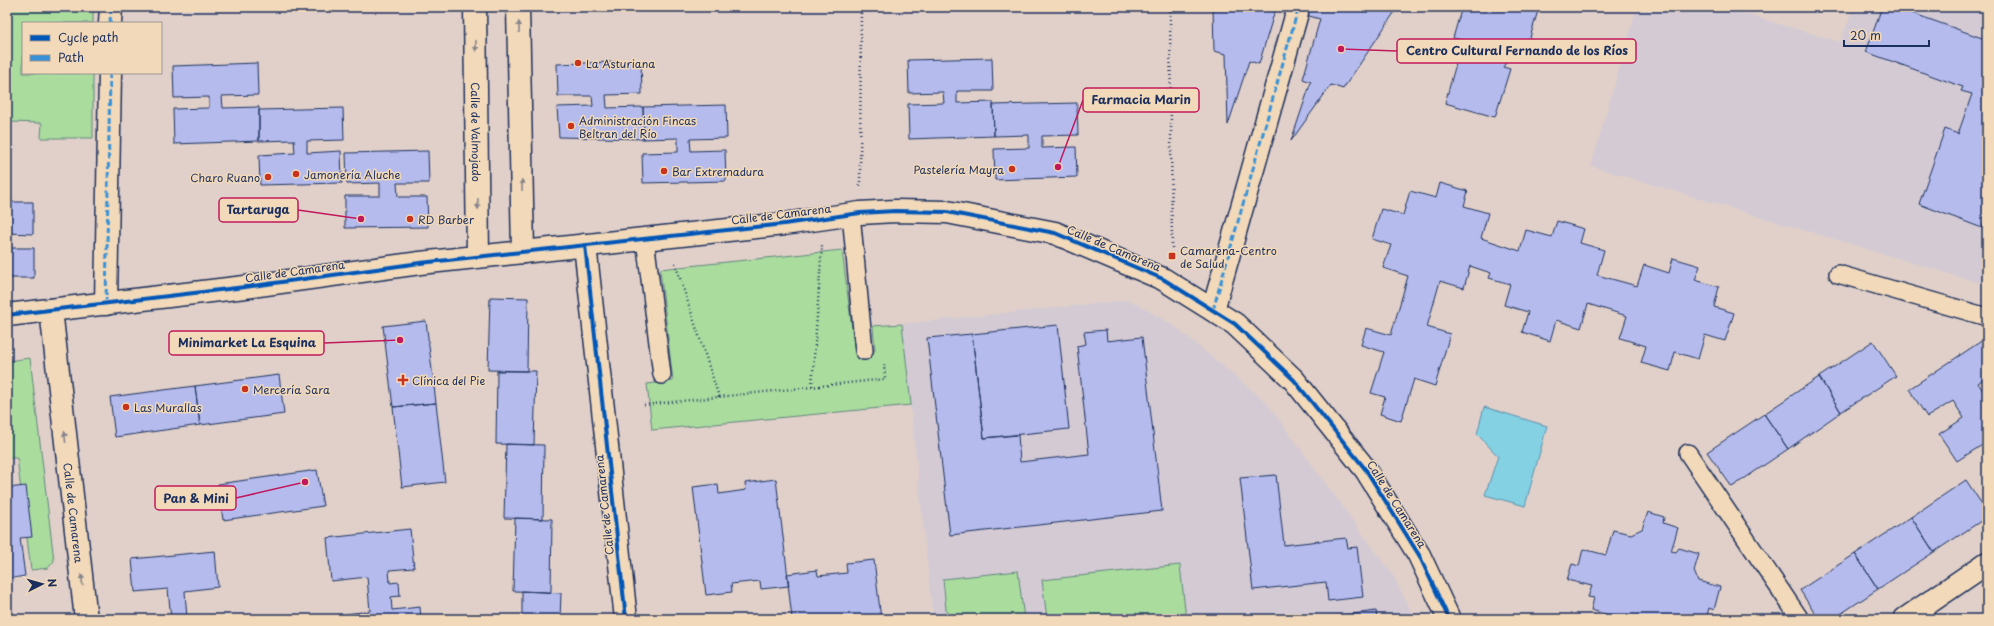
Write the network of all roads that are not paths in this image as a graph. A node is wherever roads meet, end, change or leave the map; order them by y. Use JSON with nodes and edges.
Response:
{"nodes":[{"id":1,"x":111,"y":7,"type":"edge"},
{"id":2,"x":475,"y":7,"type":"edge"},
{"id":3,"x":518,"y":7,"type":"edge"},
{"id":4,"x":1297,"y":13,"type":"dead end"},
{"id":5,"x":110,"y":22,"type":"edge"},
{"id":6,"x":110,"y":74,"type":"edge"},
{"id":7,"x":851,"y":214,"type":"junction"},
{"id":8,"x":646,"y":239,"type":"junction"},
{"id":9,"x":585,"y":245,"type":"junction"},
{"id":10,"x":522,"y":252,"type":"junction"},
{"id":11,"x":478,"y":256,"type":"junction"},
{"id":12,"x":1838,"y":274,"type":"dead end"},
{"id":13,"x":106,"y":304,"type":"junction"},
{"id":14,"x":51,"y":310,"type":"junction"},
{"id":15,"x":1213,"y":310,"type":"junction"},
{"id":16,"x":7,"y":315,"type":"edge"},
{"id":17,"x":1987,"y":317,"type":"edge"},
{"id":18,"x":864,"y":351,"type":"dead end"},
{"id":19,"x":662,"y":375,"type":"dead end"},
{"id":20,"x":1688,"y":453,"type":"dead end"},
{"id":21,"x":1987,"y":563,"type":"edge"},
{"id":22,"x":86,"y":619,"type":"edge"},
{"id":23,"x":626,"y":619,"type":"edge"},
{"id":24,"x":1449,"y":619,"type":"edge"},
{"id":25,"x":1800,"y":619,"type":"edge"},
{"id":26,"x":1905,"y":619,"type":"edge"}],
"edges":[{"from":1,"to":5,"type":"street"},
{"from":2,"to":11,"type":"street","name":"Calle de Valmojado","one_way":true},
{"from":10,"to":3,"type":"street","one_way":true},
{"from":4,"to":15,"type":"street"},
{"from":6,"to":13,"type":"street"},
{"from":7,"to":8,"type":"street","name":"Calle de Camarena"},
{"from":7,"to":15,"type":"street","name":"Calle de Camarena"},
{"from":7,"to":18,"type":"lane"},
{"from":8,"to":9,"type":"street","name":"Calle de Camarena"},
{"from":8,"to":19,"type":"lane"},
{"from":9,"to":10,"type":"street","name":"Calle de Camarena"},
{"from":9,"to":23,"type":"street","name":"Calle de Camarena"},
{"from":10,"to":11,"type":"street","name":"Calle de Camarena"},
{"from":11,"to":13,"type":"street","name":"Calle de Camarena"},
{"from":12,"to":17,"type":"lane"},
{"from":13,"to":14,"type":"street","name":"Calle de Camarena"},
{"from":14,"to":16,"type":"street","name":"Calle de Camarena"},
{"from":22,"to":14,"type":"street","name":"Calle de Camarena","one_way":true},
{"from":15,"to":24,"type":"street","name":"Calle de Camarena"},
{"from":20,"to":25,"type":"lane"},
{"from":21,"to":26,"type":"street"}]}
